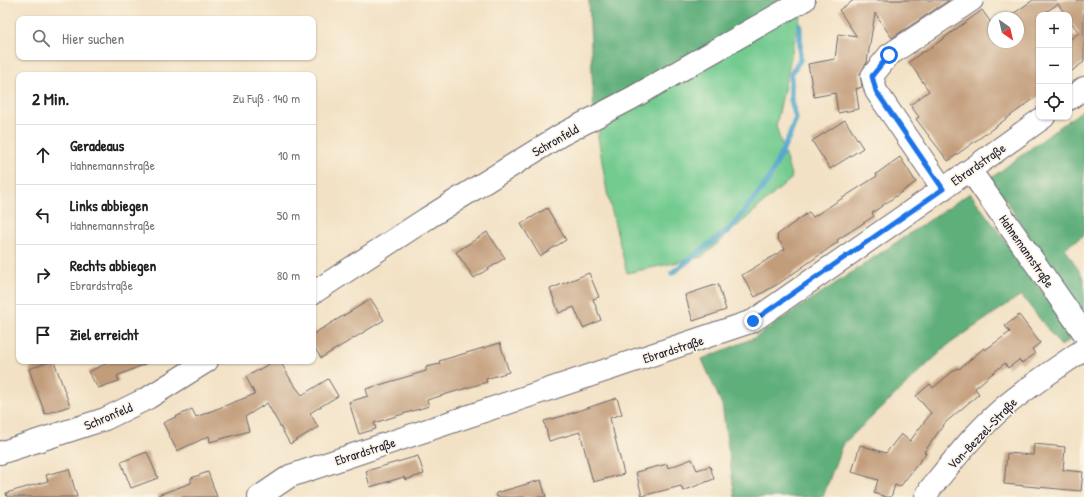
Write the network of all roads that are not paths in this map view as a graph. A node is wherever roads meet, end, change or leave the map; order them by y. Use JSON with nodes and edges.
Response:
{"nodes":[{"id":1,"x":804,"y":0,"type":"edge"},
{"id":2,"x":972,"y":0,"type":"edge"},
{"id":3,"x":1084,"y":88,"type":"edge"},
{"id":4,"x":1072,"y":97,"type":"edge"},
{"id":5,"x":1040,"y":120,"type":"edge"},
{"id":6,"x":970,"y":170,"type":"junction"},
{"id":7,"x":943,"y":189,"type":"junction"},
{"id":8,"x":316,"y":291,"type":"edge"},
{"id":9,"x":1084,"y":333,"type":"edge"},
{"id":10,"x":1084,"y":350,"type":"edge"},
{"id":11,"x":202,"y":364,"type":"edge"},
{"id":12,"x":0,"y":453,"type":"edge"},
{"id":13,"x":933,"y":494,"type":"edge"},
{"id":14,"x":259,"y":497,"type":"edge"}],
"edges":[{"from":1,"to":8,"type":"street","name":"Schronfeld"},
{"from":2,"to":7,"type":"street"},
{"from":3,"to":4,"type":"street"},
{"from":5,"to":6,"type":"street","name":"Ebrardstraße"},
{"from":6,"to":7,"type":"street","name":"Ebrardstraße"},
{"from":6,"to":9,"type":"street","name":"Hahnemannstraße"},
{"from":7,"to":14,"type":"street","name":"Ebrardstraße"},
{"from":10,"to":13,"type":"street","name":"Von-Bezzel-Straße"},
{"from":11,"to":12,"type":"street","name":"Schronfeld"}]}
